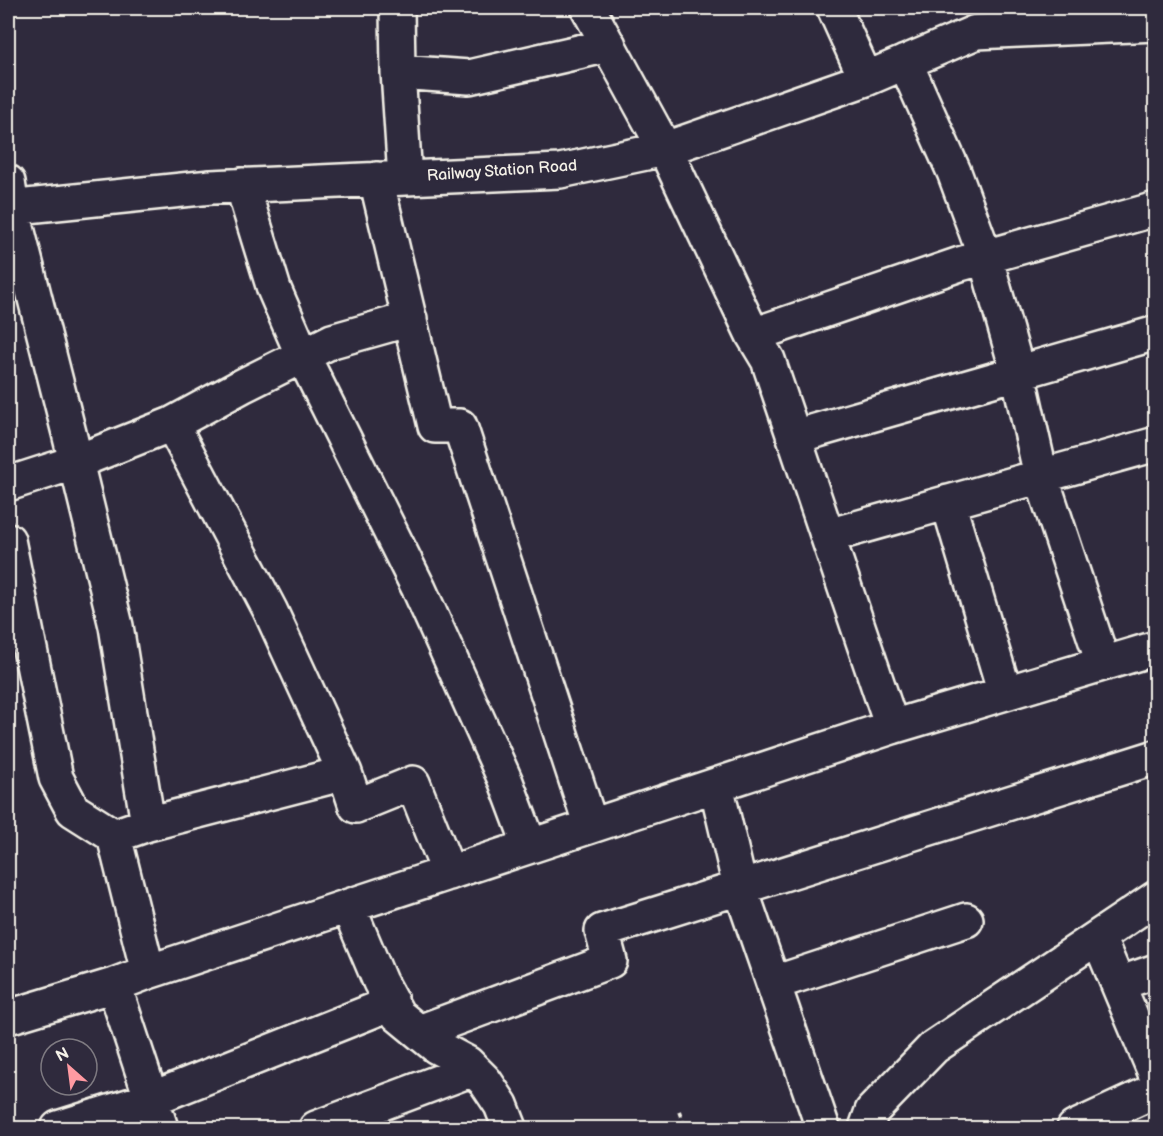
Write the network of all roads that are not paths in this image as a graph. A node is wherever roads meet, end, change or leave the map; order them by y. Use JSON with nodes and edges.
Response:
{"nodes":[{"id":1,"x":397,"y":8,"type":"edge"},
{"id":2,"x":588,"y":8,"type":"edge"},
{"id":3,"x":834,"y":8,"type":"edge"},
{"id":4,"x":1155,"y":24,"type":"edge"},
{"id":5,"x":609,"y":45,"type":"junction"},
{"id":6,"x":905,"y":62,"type":"junction"},
{"id":7,"x":398,"y":72,"type":"junction"},
{"id":8,"x":866,"y":79,"type":"junction"},
{"id":9,"x":665,"y":149,"type":"junction"},
{"id":10,"x":390,"y":178,"type":"junction"},
{"id":11,"x":242,"y":185,"type":"junction"},
{"id":12,"x":9,"y":199,"type":"edge"},
{"id":13,"x":1155,"y":209,"type":"edge"},
{"id":14,"x":985,"y":256,"type":"junction"},
{"id":15,"x":410,"y":319,"type":"junction"},
{"id":16,"x":1155,"y":333,"type":"edge"},
{"id":17,"x":753,"y":335,"type":"junction"},
{"id":18,"x":303,"y":356,"type":"junction"},
{"id":19,"x":1017,"y":373,"type":"junction"},
{"id":20,"x":172,"y":424,"type":"junction"},
{"id":21,"x":794,"y":437,"type":"junction"},
{"id":22,"x":1155,"y":444,"type":"edge"},
{"id":23,"x":76,"y":462,"type":"junction"},
{"id":24,"x":1041,"y":476,"type":"junction"},
{"id":25,"x":8,"y":484,"type":"edge"},
{"id":26,"x":948,"y":502,"type":"junction"},
{"id":27,"x":828,"y":536,"type":"junction"},
{"id":28,"x":8,"y":540,"type":"edge"},
{"id":29,"x":1155,"y":648,"type":"edge"},
{"id":30,"x":1103,"y":663,"type":"junction"},
{"id":31,"x":1005,"y":693,"type":"junction"},
{"id":32,"x":892,"y":727,"type":"junction"},
{"id":33,"x":1155,"y":757,"type":"edge"},
{"id":34,"x":345,"y":773,"type":"junction"},
{"id":35,"x":716,"y":785,"type":"junction"},
{"id":36,"x":148,"y":824,"type":"junction"},
{"id":37,"x":591,"y":826,"type":"junction"},
{"id":38,"x":114,"y":836,"type":"junction"},
{"id":39,"x":531,"y":846,"type":"junction"},
{"id":40,"x":449,"y":873,"type":"junction"},
{"id":41,"x":740,"y":887,"type":"junction"},
{"id":42,"x":1155,"y":898,"type":"edge"},
{"id":43,"x":348,"y":906,"type":"junction"},
{"id":44,"x":966,"y":920,"type":"dead end"},
{"id":45,"x":1098,"y":937,"type":"junction"},
{"id":46,"x":1155,"y":971,"type":"edge"},
{"id":47,"x":148,"y":972,"type":"junction"},
{"id":48,"x":774,"y":983,"type":"junction"},
{"id":49,"x":1118,"y":984,"type":"junction"},
{"id":50,"x":114,"y":985,"type":"junction"},
{"id":51,"x":392,"y":1003,"type":"junction"},
{"id":52,"x":8,"y":1017,"type":"edge"},
{"id":53,"x":419,"y":1032,"type":"junction"},
{"id":54,"x":473,"y":1069,"type":"junction"},
{"id":55,"x":1155,"y":1075,"type":"edge"},
{"id":56,"x":1155,"y":1090,"type":"edge"},
{"id":57,"x":156,"y":1114,"type":"edge"},
{"id":58,"x":503,"y":1126,"type":"edge"},
{"id":59,"x":58,"y":1128,"type":"edge"},
{"id":60,"x":316,"y":1128,"type":"edge"},
{"id":61,"x":823,"y":1128,"type":"edge"},
{"id":62,"x":866,"y":1128,"type":"edge"},
{"id":63,"x":1074,"y":1128,"type":"edge"}],
"edges":[{"from":1,"to":7,"type":"street"},
{"from":2,"to":5,"type":"street"},
{"from":3,"to":8,"type":"street"},
{"from":4,"to":6,"type":"street","name":"Railway Station Road"},
{"from":5,"to":7,"type":"street"},
{"from":5,"to":9,"type":"street"},
{"from":6,"to":8,"type":"street","name":"Railway Station Road"},
{"from":6,"to":14,"type":"street"},
{"from":7,"to":10,"type":"street"},
{"from":8,"to":9,"type":"street","name":"Railway Station Road"},
{"from":9,"to":10,"type":"street","name":"Railway Station Road"},
{"from":9,"to":17,"type":"street"},
{"from":10,"to":11,"type":"street","name":"Railway Station Road"},
{"from":10,"to":15,"type":"street"},
{"from":11,"to":12,"type":"street","name":"Railway Station Road"},
{"from":11,"to":18,"type":"street"},
{"from":12,"to":23,"type":"street"},
{"from":13,"to":14,"type":"street"},
{"from":14,"to":17,"type":"street"},
{"from":14,"to":19,"type":"street"},
{"from":15,"to":18,"type":"street"},
{"from":15,"to":37,"type":"street"},
{"from":16,"to":19,"type":"street"},
{"from":17,"to":21,"type":"street"},
{"from":18,"to":20,"type":"street"},
{"from":18,"to":39,"type":"street"},
{"from":19,"to":21,"type":"street"},
{"from":19,"to":24,"type":"street"},
{"from":20,"to":23,"type":"street"},
{"from":20,"to":34,"type":"street"},
{"from":21,"to":27,"type":"street"},
{"from":22,"to":24,"type":"street"},
{"from":23,"to":25,"type":"street"},
{"from":23,"to":36,"type":"street"},
{"from":24,"to":26,"type":"street"},
{"from":24,"to":30,"type":"street"},
{"from":26,"to":27,"type":"street"},
{"from":26,"to":31,"type":"street"},
{"from":27,"to":32,"type":"street"},
{"from":28,"to":38,"type":"street"},
{"from":29,"to":30,"type":"street"},
{"from":30,"to":31,"type":"street"},
{"from":31,"to":32,"type":"street"},
{"from":32,"to":35,"type":"street"},
{"from":33,"to":41,"type":"street"},
{"from":34,"to":36,"type":"street"},
{"from":34,"to":40,"type":"street"},
{"from":35,"to":37,"type":"street"},
{"from":35,"to":41,"type":"street"},
{"from":36,"to":38,"type":"street"},
{"from":37,"to":39,"type":"street"},
{"from":38,"to":47,"type":"street"},
{"from":39,"to":40,"type":"street"},
{"from":40,"to":43,"type":"street"},
{"from":41,"to":48,"type":"street"},
{"from":41,"to":53,"type":"street"},
{"from":42,"to":45,"type":"street"},
{"from":43,"to":47,"type":"street"},
{"from":43,"to":51,"type":"street"},
{"from":44,"to":48,"type":"street"},
{"from":45,"to":49,"type":"street"},
{"from":45,"to":62,"type":"street"},
{"from":46,"to":49,"type":"street"},
{"from":47,"to":50,"type":"street"},
{"from":48,"to":61,"type":"street"},
{"from":49,"to":55,"type":"street"},
{"from":50,"to":52,"type":"street"},
{"from":50,"to":57,"type":"street"},
{"from":51,"to":53,"type":"street"},
{"from":51,"to":57,"type":"street"},
{"from":53,"to":54,"type":"street"},
{"from":54,"to":58,"type":"street"},
{"from":54,"to":60,"type":"street"},
{"from":56,"to":63,"type":"street"},
{"from":57,"to":59,"type":"street"}]}
